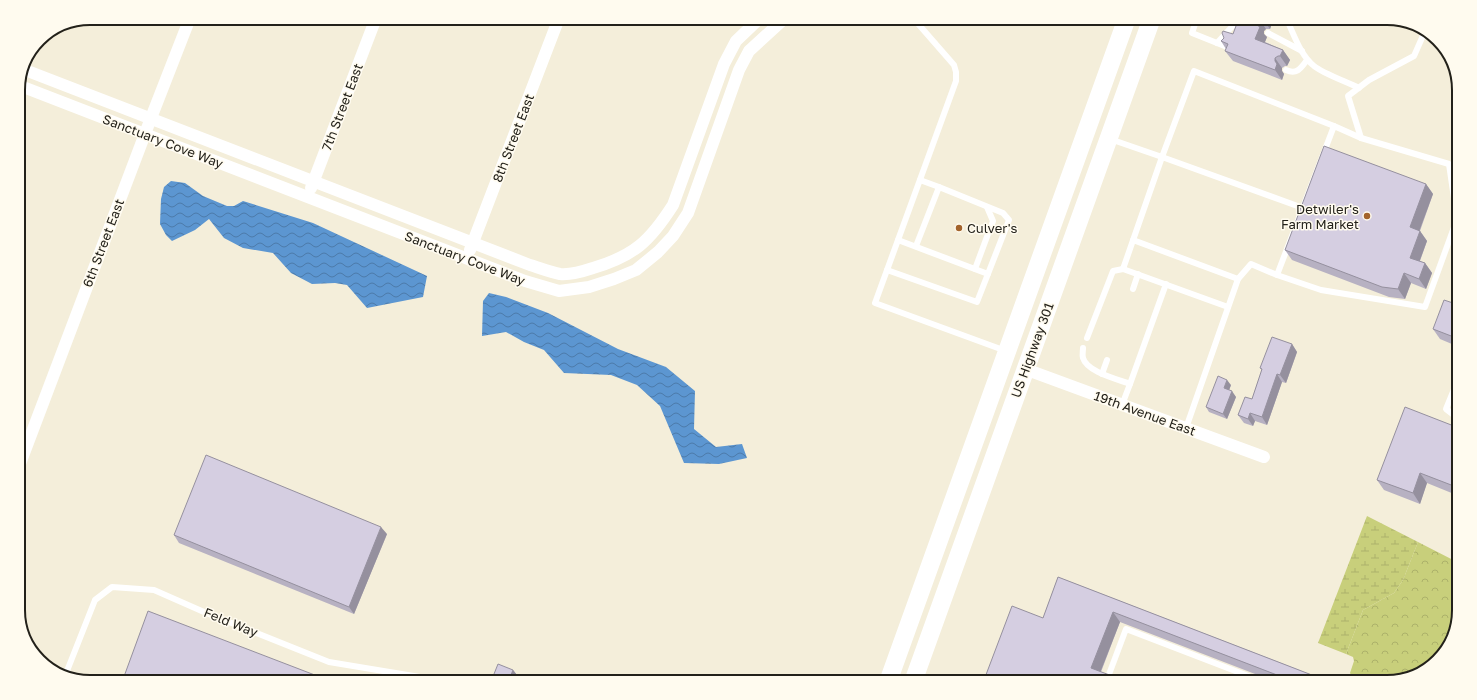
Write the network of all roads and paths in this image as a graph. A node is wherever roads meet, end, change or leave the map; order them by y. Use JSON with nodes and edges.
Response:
{"nodes":[{"id":1,"x":187,"y":25,"type":"edge"},
{"id":2,"x":373,"y":25,"type":"edge"},
{"id":3,"x":556,"y":25,"type":"edge"},
{"id":4,"x":753,"y":25,"type":"edge"},
{"id":5,"x":777,"y":25,"type":"edge"},
{"id":6,"x":919,"y":25,"type":"edge"},
{"id":7,"x":1124,"y":25,"type":"edge"},
{"id":8,"x":1149,"y":25,"type":"edge"},
{"id":9,"x":1195,"y":25,"type":"edge"},
{"id":10,"x":1236,"y":25,"type":"edge"},
{"id":11,"x":1289,"y":25,"type":"edge"},
{"id":12,"x":1268,"y":33,"type":"dead end"},
{"id":13,"x":1423,"y":36,"type":"edge"},
{"id":14,"x":1217,"y":43,"type":"junction"},
{"id":15,"x":1227,"y":48,"type":"edge"},
{"id":16,"x":1302,"y":51,"type":"junction"},
{"id":17,"x":1307,"y":60,"type":"junction"},
{"id":18,"x":1286,"y":70,"type":"dead end"},
{"id":19,"x":28,"y":71,"type":"edge"},
{"id":20,"x":25,"y":88,"type":"edge"},
{"id":21,"x":1359,"y":88,"type":"junction"},
{"id":22,"x":151,"y":118,"type":"junction"},
{"id":23,"x":1334,"y":126,"type":"junction"},
{"id":24,"x":145,"y":133,"type":"junction"},
{"id":25,"x":1360,"y":138,"type":"junction"},
{"id":26,"x":1108,"y":139,"type":"junction"},
{"id":27,"x":1162,"y":157,"type":"junction"},
{"id":28,"x":920,"y":180,"type":"junction"},
{"id":29,"x":313,"y":181,"type":"junction"},
{"id":30,"x":1452,"y":185,"type":"edge"},
{"id":31,"x":939,"y":187,"type":"junction"},
{"id":32,"x":308,"y":196,"type":"junction"},
{"id":33,"x":987,"y":207,"type":"junction"},
{"id":34,"x":1303,"y":208,"type":"junction"},
{"id":35,"x":992,"y":224,"type":"dead end"},
{"id":36,"x":1452,"y":233,"type":"edge"},
{"id":37,"x":988,"y":234,"type":"dead end"},
{"id":38,"x":898,"y":240,"type":"junction"},
{"id":39,"x":1133,"y":240,"type":"junction"},
{"id":40,"x":473,"y":243,"type":"junction"},
{"id":41,"x":916,"y":246,"type":"junction"},
{"id":42,"x":467,"y":258,"type":"junction"},
{"id":43,"x":975,"y":269,"type":"junction"},
{"id":44,"x":1123,"y":269,"type":"junction"},
{"id":45,"x":887,"y":270,"type":"junction"},
{"id":46,"x":988,"y":274,"type":"junction"},
{"id":47,"x":1138,"y":274,"type":"junction"},
{"id":48,"x":1035,"y":275,"type":"junction"},
{"id":49,"x":1278,"y":275,"type":"junction"},
{"id":50,"x":1238,"y":279,"type":"junction"},
{"id":51,"x":1166,"y":284,"type":"junction"},
{"id":52,"x":1133,"y":289,"type":"dead end"},
{"id":53,"x":1228,"y":307,"type":"junction"},
{"id":54,"x":1087,"y":338,"type":"dead end"},
{"id":55,"x":1083,"y":348,"type":"dead end"},
{"id":56,"x":1007,"y":352,"type":"junction"},
{"id":57,"x":1107,"y":360,"type":"dead end"},
{"id":58,"x":1025,"y":369,"type":"junction"},
{"id":59,"x":1102,"y":374,"type":"junction"},
{"id":60,"x":1130,"y":384,"type":"junction"},
{"id":61,"x":1452,"y":394,"type":"edge"},
{"id":62,"x":1122,"y":405,"type":"junction"},
{"id":63,"x":1452,"y":414,"type":"edge"},
{"id":64,"x":1186,"y":428,"type":"junction"},
{"id":65,"x":25,"y":450,"type":"edge"},
{"id":66,"x":1264,"y":457,"type":"dead end"},
{"id":67,"x":988,"y":475,"type":"junction"},
{"id":68,"x":941,"y":536,"type":"junction"},
{"id":69,"x":67,"y":671,"type":"edge"},
{"id":70,"x":408,"y":675,"type":"edge"},
{"id":71,"x":891,"y":675,"type":"edge"},
{"id":72,"x":916,"y":675,"type":"edge"},
{"id":73,"x":921,"y":675,"type":"edge"},
{"id":74,"x":1109,"y":675,"type":"edge"},
{"id":75,"x":1246,"y":675,"type":"edge"}],
"edges":[{"from":1,"to":22,"type":"street","name":"6th Street East"},
{"from":2,"to":29,"type":"street","name":"7th Street East"},
{"from":3,"to":40,"type":"street","name":"8th Street East"},
{"from":4,"to":40,"type":"street","name":"Sanctuary Cove Way"},
{"from":5,"to":42,"type":"street","name":"Sanctuary Cove Way"},
{"from":6,"to":28,"type":"lane"},
{"from":7,"to":48,"type":"main road"},
{"from":8,"to":26,"type":"main road","name":"US Highway 301"},
{"from":9,"to":14,"type":"lane"},
{"from":10,"to":14,"type":"lane"},
{"from":11,"to":16,"type":"lane"},
{"from":12,"to":16,"type":"lane"},
{"from":13,"to":21,"type":"lane"},
{"from":14,"to":15,"type":"lane"},
{"from":16,"to":17,"type":"lane"},
{"from":17,"to":18,"type":"lane"},
{"from":17,"to":21,"type":"lane"},
{"from":19,"to":22,"type":"street","name":"Sanctuary Cove Way"},
{"from":20,"to":24,"type":"street","name":"Sanctuary Cove Way"},
{"from":21,"to":25,"type":"lane"},
{"from":22,"to":24,"type":"street","name":"6th Street East"},
{"from":22,"to":29,"type":"street","name":"Sanctuary Cove Way"},
{"from":23,"to":25,"type":"lane"},
{"from":23,"to":27,"type":"lane"},
{"from":23,"to":34,"type":"lane"},
{"from":24,"to":32,"type":"street","name":"Sanctuary Cove Way"},
{"from":24,"to":65,"type":"street","name":"6th Street East"},
{"from":25,"to":30,"type":"lane"},
{"from":26,"to":27,"type":"lane"},
{"from":26,"to":58,"type":"main road","name":"US Highway 301"},
{"from":27,"to":34,"type":"lane"},
{"from":27,"to":39,"type":"lane"},
{"from":28,"to":31,"type":"lane"},
{"from":28,"to":38,"type":"lane"},
{"from":29,"to":32,"type":"street","name":"7th Street East"},
{"from":29,"to":40,"type":"street","name":"Sanctuary Cove Way"},
{"from":31,"to":33,"type":"lane"},
{"from":31,"to":41,"type":"lane"},
{"from":32,"to":42,"type":"street","name":"Sanctuary Cove Way"},
{"from":33,"to":35,"type":"lane"},
{"from":33,"to":46,"type":"lane"},
{"from":34,"to":49,"type":"lane"},
{"from":36,"to":49,"type":"lane"},
{"from":37,"to":43,"type":"lane"},
{"from":38,"to":41,"type":"lane"},
{"from":38,"to":45,"type":"lane"},
{"from":39,"to":44,"type":"lane"},
{"from":39,"to":50,"type":"lane"},
{"from":40,"to":42,"type":"street","name":"8th Street East"},
{"from":41,"to":43,"type":"lane"},
{"from":43,"to":46,"type":"lane"},
{"from":44,"to":47,"type":"lane"},
{"from":44,"to":54,"type":"lane"},
{"from":45,"to":46,"type":"lane"},
{"from":45,"to":56,"type":"lane"},
{"from":47,"to":51,"type":"lane"},
{"from":47,"to":52,"type":"lane"},
{"from":48,"to":56,"type":"main road"},
{"from":48,"to":58,"type":"main road"},
{"from":49,"to":50,"type":"lane"},
{"from":50,"to":53,"type":"lane"},
{"from":51,"to":53,"type":"lane"},
{"from":51,"to":60,"type":"lane"},
{"from":53,"to":64,"type":"lane"},
{"from":55,"to":59,"type":"lane"},
{"from":56,"to":67,"type":"main road"},
{"from":56,"to":68,"type":"main road"},
{"from":57,"to":59,"type":"lane"},
{"from":58,"to":62,"type":"street","name":"19th Avenue East"},
{"from":58,"to":67,"type":"main road","name":"US Highway 301"},
{"from":59,"to":60,"type":"lane"},
{"from":60,"to":62,"type":"lane"},
{"from":61,"to":63,"type":"lane"},
{"from":62,"to":64,"type":"street","name":"19th Avenue East"},
{"from":64,"to":66,"type":"street","name":"19th Avenue East"},
{"from":67,"to":73,"type":"main road","name":"US Highway 301"},
{"from":68,"to":71,"type":"main road"},
{"from":68,"to":72,"type":"main road"},
{"from":69,"to":70,"type":"lane","name":"Feld Way"},
{"from":74,"to":75,"type":"lane"}]}
